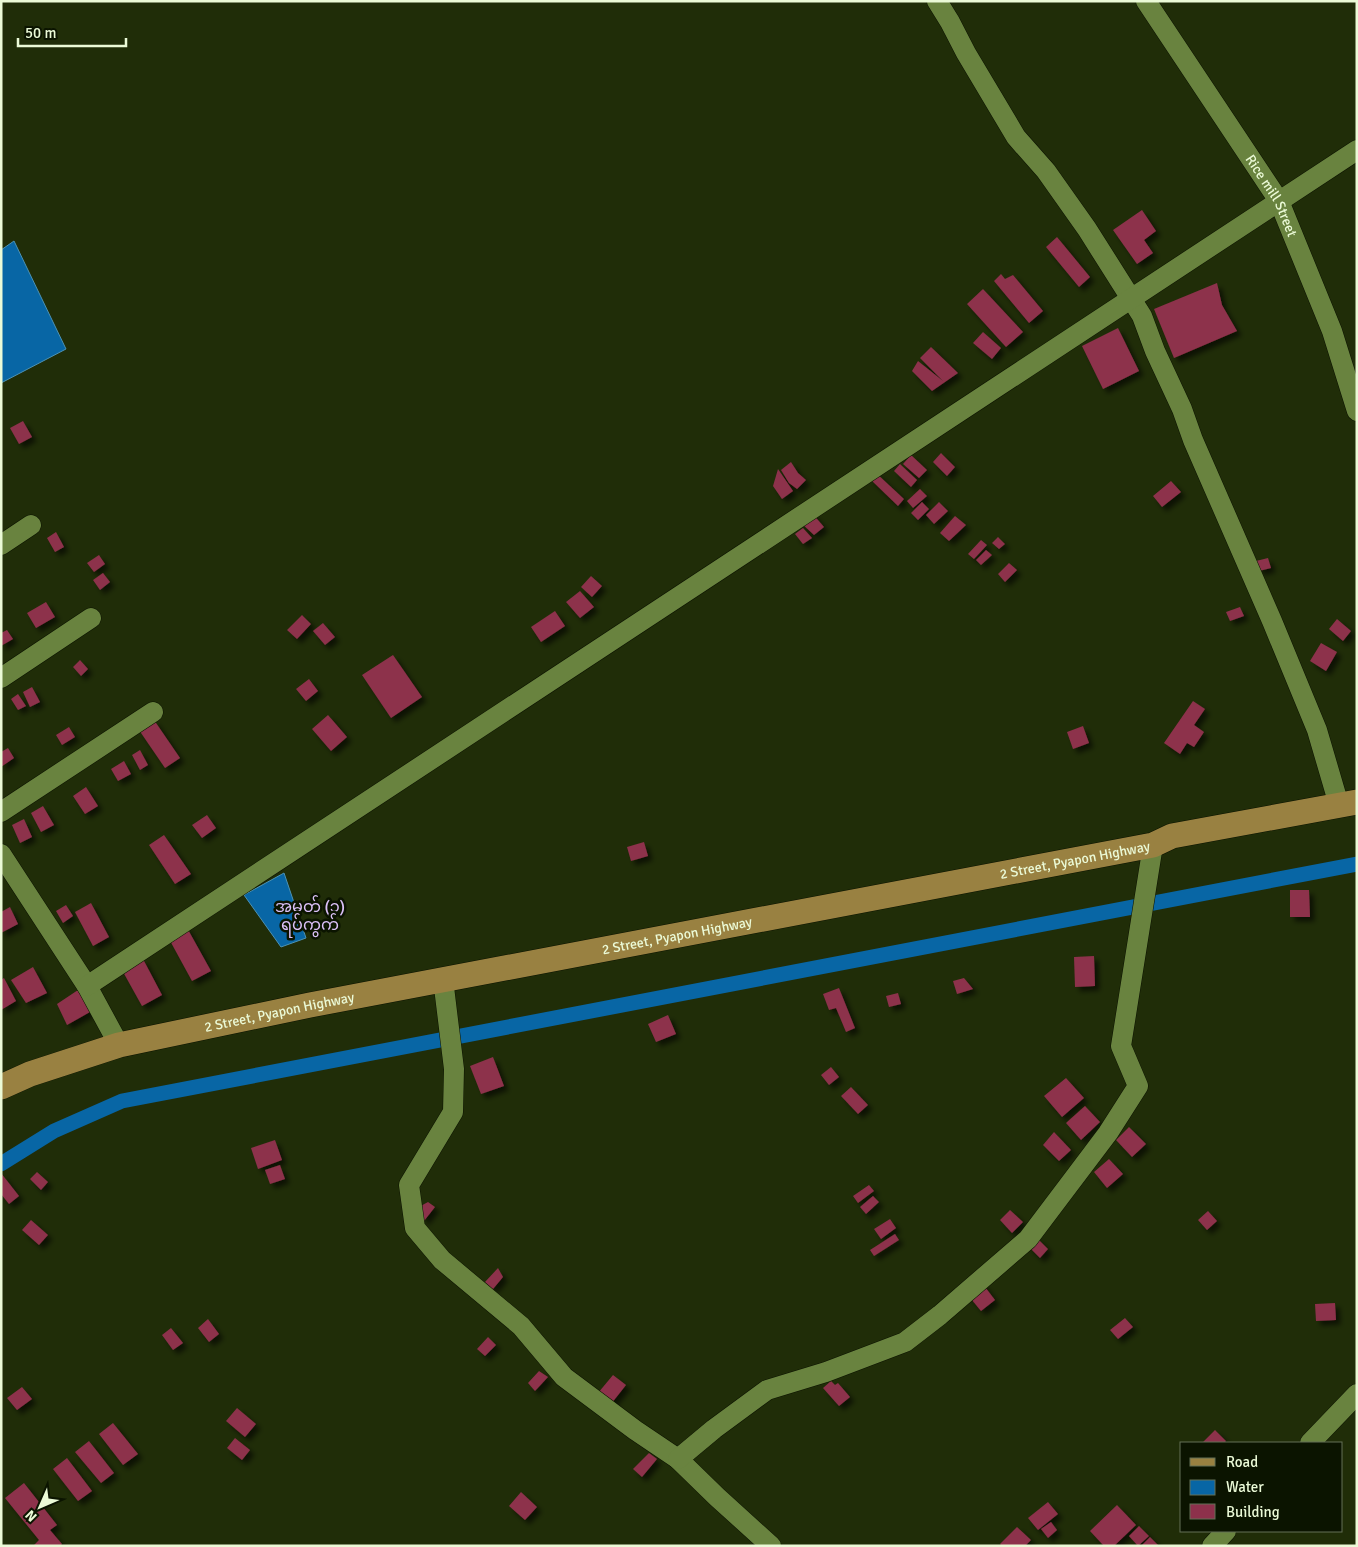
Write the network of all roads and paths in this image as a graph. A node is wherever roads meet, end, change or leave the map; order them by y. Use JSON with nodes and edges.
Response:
{"nodes":[{"id":1,"x":937,"y":1,"type":"edge"},
{"id":2,"x":1146,"y":1,"type":"edge"},
{"id":3,"x":1357,"y":150,"type":"edge"},
{"id":4,"x":1279,"y":201,"type":"junction"},
{"id":5,"x":1131,"y":299,"type":"junction"},
{"id":6,"x":1357,"y":411,"type":"edge"},
{"id":7,"x":31,"y":525,"type":"dead end"},
{"id":8,"x":1,"y":545,"type":"edge"},
{"id":9,"x":91,"y":618,"type":"dead end"},
{"id":10,"x":1,"y":678,"type":"edge"},
{"id":11,"x":153,"y":712,"type":"dead end"},
{"id":12,"x":1348,"y":803,"type":"edge"},
{"id":13,"x":1,"y":812,"type":"edge"},
{"id":14,"x":1154,"y":845,"type":"junction"},
{"id":15,"x":1,"y":854,"type":"edge"},
{"id":16,"x":443,"y":979,"type":"junction"},
{"id":17,"x":87,"y":986,"type":"junction"},
{"id":18,"x":119,"y":1045,"type":"junction"},
{"id":19,"x":1,"y":1087,"type":"edge"},
{"id":20,"x":1357,"y":1394,"type":"edge"},
{"id":21,"x":1311,"y":1442,"type":"edge"},
{"id":22,"x":678,"y":1459,"type":"junction"},
{"id":23,"x":1225,"y":1532,"type":"edge"},
{"id":24,"x":771,"y":1546,"type":"edge"},
{"id":25,"x":1212,"y":1546,"type":"edge"}],
"edges":[{"from":1,"to":5,"type":"street"},
{"from":2,"to":4,"type":"street","name":"Rice mill Street"},
{"from":3,"to":4,"type":"street"},
{"from":4,"to":5,"type":"street"},
{"from":4,"to":6,"type":"street","name":"Rice mill Street"},
{"from":5,"to":12,"type":"street"},
{"from":5,"to":17,"type":"street"},
{"from":7,"to":8,"type":"street"},
{"from":9,"to":10,"type":"street"},
{"from":11,"to":13,"type":"street"},
{"from":12,"to":14,"type":"main road","name":"2 Street, Pyapon Highway"},
{"from":14,"to":16,"type":"main road","name":"2 Street, Pyapon Highway"},
{"from":14,"to":22,"type":"street"},
{"from":15,"to":17,"type":"street"},
{"from":16,"to":18,"type":"main road","name":"2 Street, Pyapon Highway"},
{"from":16,"to":22,"type":"street"},
{"from":17,"to":18,"type":"street"},
{"from":18,"to":19,"type":"main road","name":"2 Street, Pyapon Highway"},
{"from":20,"to":21,"type":"street"},
{"from":22,"to":24,"type":"street"},
{"from":23,"to":25,"type":"street"}]}
